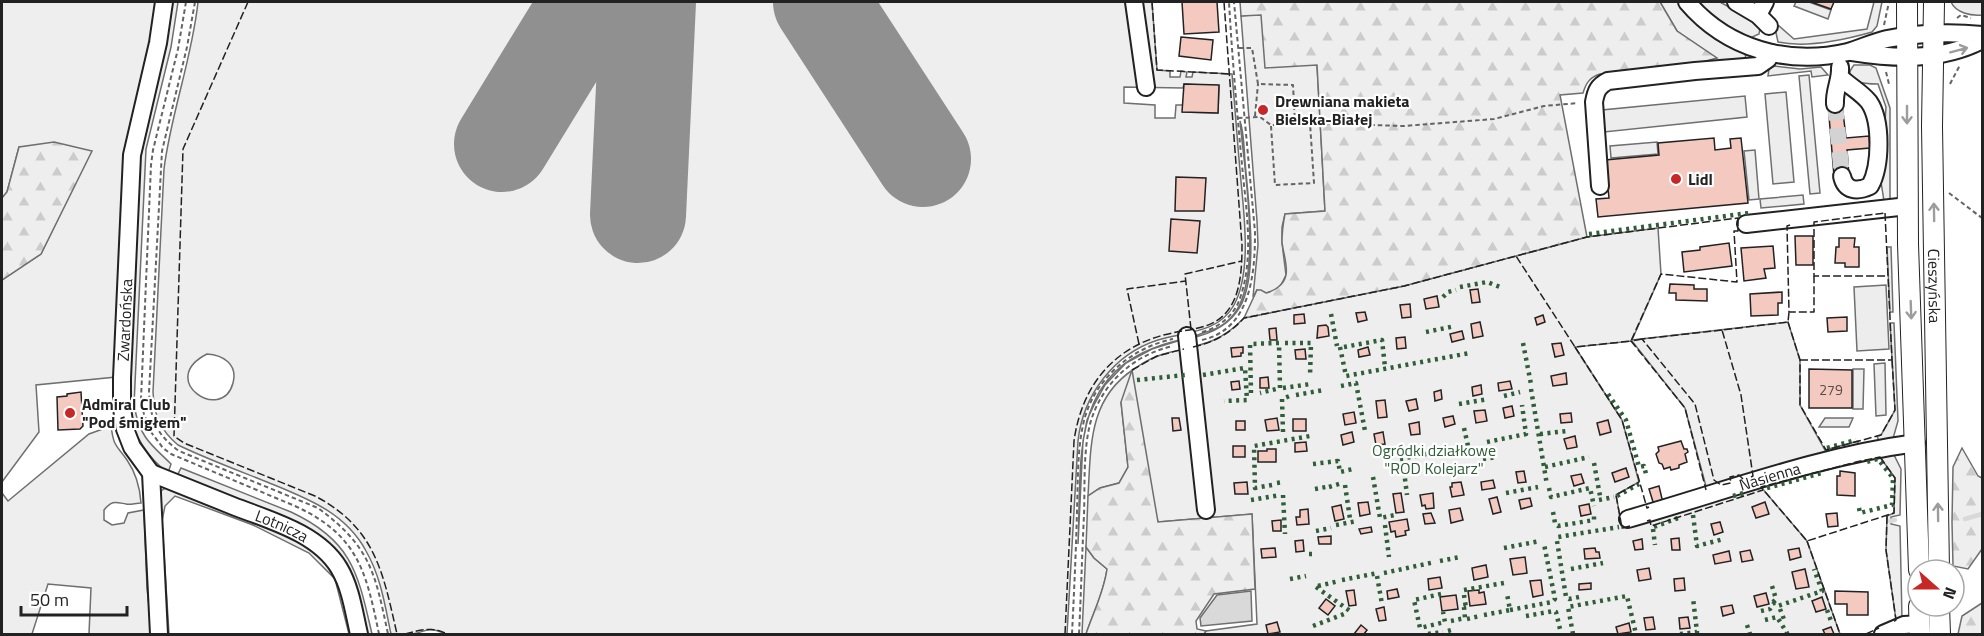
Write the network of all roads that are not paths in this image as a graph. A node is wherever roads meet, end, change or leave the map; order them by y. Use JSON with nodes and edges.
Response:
{"nodes":[{"id":1,"x":164,"y":2,"type":"edge"},
{"id":2,"x":1134,"y":2,"type":"edge"},
{"id":3,"x":1687,"y":2,"type":"edge"},
{"id":4,"x":1736,"y":2,"type":"edge"},
{"id":5,"x":1907,"y":2,"type":"edge"},
{"id":6,"x":1934,"y":2,"type":"edge"},
{"id":7,"x":1767,"y":15,"type":"edge"},
{"id":8,"x":1934,"y":35,"type":"junction"},
{"id":9,"x":1983,"y":35,"type":"edge"},
{"id":10,"x":1907,"y":36,"type":"junction"},
{"id":11,"x":1983,"y":40,"type":"edge"},
{"id":12,"x":1764,"y":51,"type":"junction"},
{"id":13,"x":1843,"y":52,"type":"junction"},
{"id":14,"x":1934,"y":55,"type":"junction"},
{"id":15,"x":1906,"y":57,"type":"junction"},
{"id":16,"x":1840,"y":77,"type":"junction"},
{"id":17,"x":1146,"y":87,"type":"dead end"},
{"id":18,"x":1835,"y":104,"type":"tunnel mouth"},
{"id":19,"x":1842,"y":176,"type":"dead end"},
{"id":20,"x":1600,"y":186,"type":"dead end"},
{"id":21,"x":1908,"y":206,"type":"junction"},
{"id":22,"x":1746,"y":224,"type":"dead end"},
{"id":23,"x":1188,"y":339,"type":"road end"},
{"id":24,"x":1916,"y":443,"type":"junction"},
{"id":25,"x":151,"y":473,"type":"junction"},
{"id":26,"x":1206,"y":510,"type":"dead end"},
{"id":27,"x":1628,"y":519,"type":"dead end"},
{"id":28,"x":1919,"y":558,"type":"edge"},
{"id":29,"x":1939,"y":558,"type":"edge"},
{"id":30,"x":1940,"y":618,"type":"edge"},
{"id":31,"x":1920,"y":621,"type":"edge"},
{"id":32,"x":159,"y":634,"type":"edge"},
{"id":33,"x":359,"y":634,"type":"edge"},
{"id":34,"x":1883,"y":634,"type":"edge"},
{"id":35,"x":1940,"y":634,"type":"edge"}],
"edges":[{"from":1,"to":25,"type":"street","name":"Zwardońska"},
{"from":2,"to":17,"type":"street"},
{"from":3,"to":12,"type":"street"},
{"from":4,"to":7,"type":"street"},
{"from":5,"to":10,"type":"main road","name":"Cieszyńska"},
{"from":6,"to":8,"type":"main road","name":"Cieszyńska"},
{"from":7,"to":12,"type":"street"},
{"from":8,"to":9,"type":"street"},
{"from":8,"to":10,"type":"street"},
{"from":8,"to":14,"type":"main road","name":"Cieszyńska"},
{"from":10,"to":13,"type":"street"},
{"from":10,"to":15,"type":"main road","name":"Cieszyńska"},
{"from":14,"to":11,"type":"street","one_way":true},
{"from":12,"to":13,"type":"street"},
{"from":12,"to":20,"type":"street"},
{"from":13,"to":15,"type":"street"},
{"from":13,"to":16,"type":"street"},
{"from":14,"to":15,"type":"street"},
{"from":29,"to":14,"type":"main road","name":"Cieszyńska","one_way":true},
{"from":15,"to":21,"type":"main road","name":"Cieszyńska","one_way":true},
{"from":16,"to":18,"type":"street"},
{"from":16,"to":19,"type":"street"},
{"from":21,"to":22,"type":"street"},
{"from":21,"to":24,"type":"main road","name":"Cieszyńska","one_way":true},
{"from":23,"to":26,"type":"street"},
{"from":24,"to":27,"type":"street","name":"Nasienna"},
{"from":24,"to":28,"type":"main road","name":"Cieszyńska"},
{"from":25,"to":32,"type":"street"},
{"from":25,"to":33,"type":"street","name":"Lotnicza"},
{"from":30,"to":35,"type":"main road"},
{"from":31,"to":34,"type":"street"}]}
